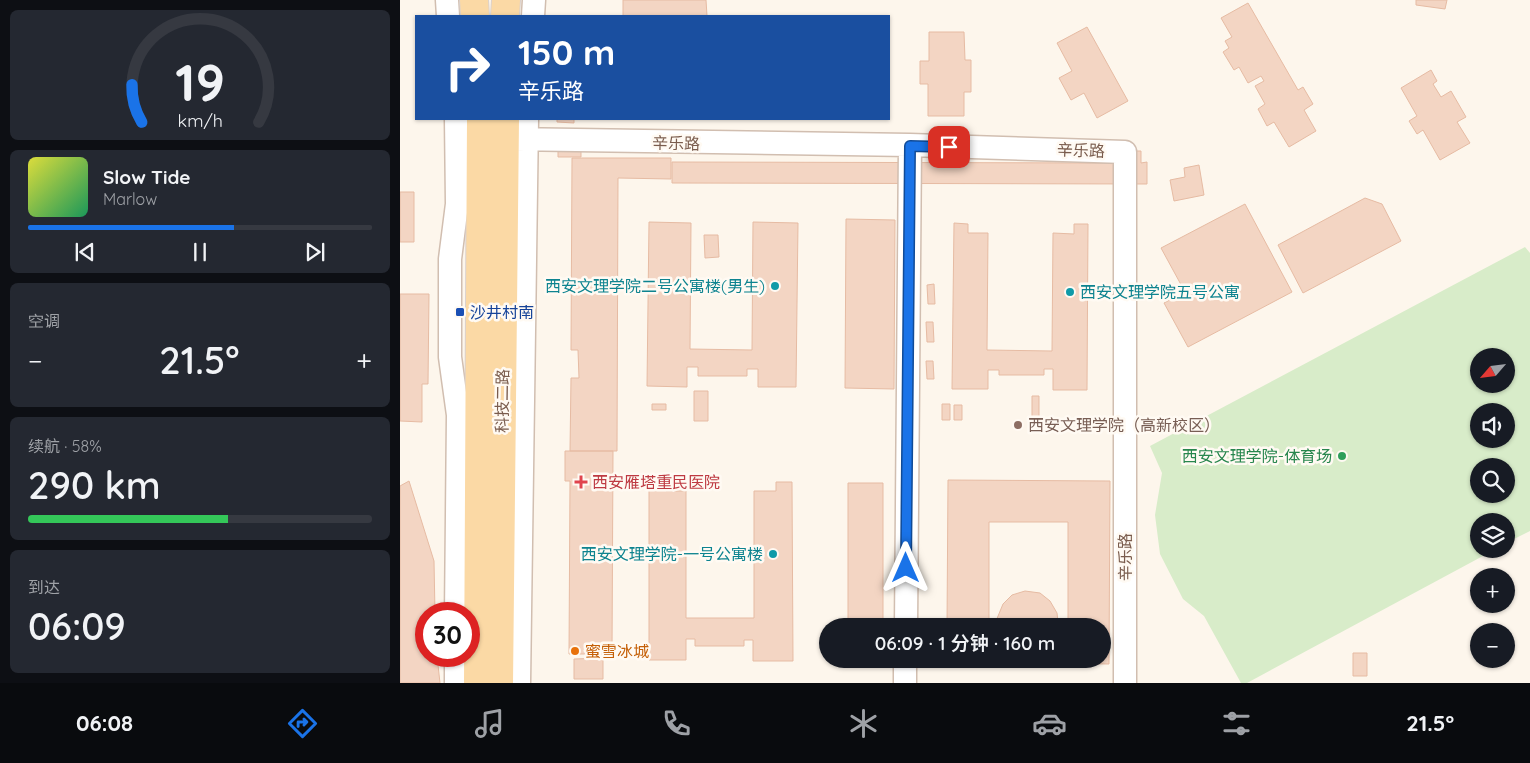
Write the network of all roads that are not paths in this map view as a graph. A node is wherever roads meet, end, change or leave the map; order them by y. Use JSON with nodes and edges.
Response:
{"nodes":[{"id":1,"x":447,"y":0,"type":"edge"},
{"id":2,"x":474,"y":0,"type":"edge"},
{"id":3,"x":506,"y":0,"type":"edge"},
{"id":4,"x":534,"y":0,"type":"edge"},
{"id":5,"x":448,"y":15,"type":"edge"},
{"id":6,"x":475,"y":15,"type":"edge"},
{"id":7,"x":505,"y":15,"type":"edge"},
{"id":8,"x":533,"y":15,"type":"edge"},
{"id":9,"x":456,"y":120,"type":"edge"},
{"id":10,"x":481,"y":120,"type":"edge"},
{"id":11,"x":515,"y":129,"type":"edge"},
{"id":12,"x":910,"y":146,"type":"junction"},
{"id":13,"x":456,"y":602,"type":"edge"},
{"id":14,"x":906,"y":618,"type":"edge"},
{"id":15,"x":456,"y":667,"type":"edge"},
{"id":16,"x":905,"y":668,"type":"edge"},
{"id":17,"x":456,"y":683,"type":"edge"},
{"id":18,"x":478,"y":683,"type":"edge"},
{"id":19,"x":499,"y":683,"type":"edge"},
{"id":20,"x":519,"y":683,"type":"edge"},
{"id":21,"x":905,"y":683,"type":"edge"},
{"id":22,"x":1125,"y":683,"type":"edge"}],
"edges":[{"from":1,"to":5,"type":"street"},
{"from":2,"to":6,"type":"main road"},
{"from":3,"to":7,"type":"main road"},
{"from":4,"to":8,"type":"street"},
{"from":9,"to":13,"type":"street"},
{"from":10,"to":18,"type":"main road","name":"科技二路"},
{"from":11,"to":12,"type":"street","name":"辛乐路"},
{"from":11,"to":19,"type":"main road","name":"科技二路"},
{"from":11,"to":20,"type":"street"},
{"from":12,"to":14,"type":"street"},
{"from":12,"to":22,"type":"street","name":"辛乐路"},
{"from":15,"to":17,"type":"street"},
{"from":16,"to":21,"type":"street"}]}
